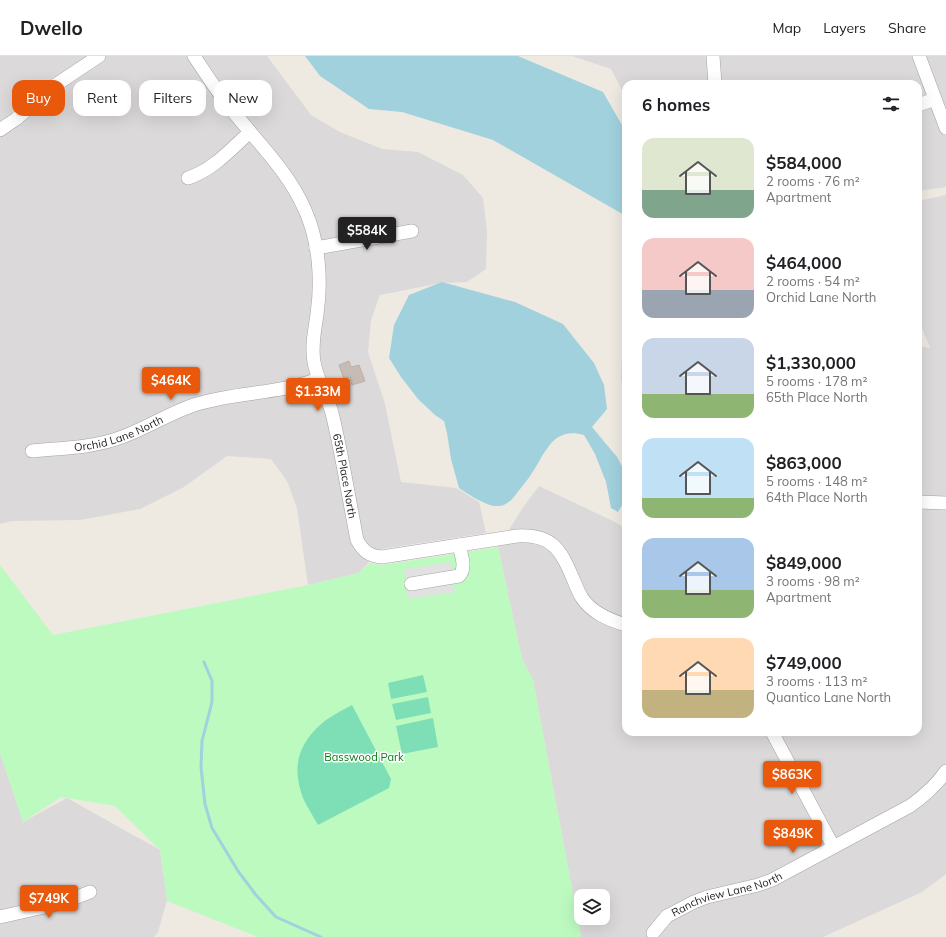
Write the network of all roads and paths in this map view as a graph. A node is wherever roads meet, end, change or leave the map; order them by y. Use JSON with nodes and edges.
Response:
{"nodes":[{"id":1,"x":99,"y":56,"type":"edge"},
{"id":2,"x":194,"y":56,"type":"edge"},
{"id":3,"x":713,"y":56,"type":"edge"},
{"id":4,"x":919,"y":56,"type":"edge"},
{"id":5,"x":715,"y":80,"type":"edge"},
{"id":6,"x":935,"y":99,"type":"junction"},
{"id":7,"x":922,"y":104,"type":"edge"},
{"id":8,"x":946,"y":128,"type":"edge"},
{"id":9,"x":0,"y":130,"type":"edge"},
{"id":10,"x":250,"y":132,"type":"junction"},
{"id":11,"x":188,"y":178,"type":"dead end"},
{"id":12,"x":412,"y":230,"type":"dead end"},
{"id":13,"x":316,"y":248,"type":"junction"},
{"id":14,"x":318,"y":378,"type":"junction"},
{"id":15,"x":32,"y":451,"type":"dead end"},
{"id":16,"x":922,"y":502,"type":"edge"},
{"id":17,"x":946,"y":503,"type":"edge"},
{"id":18,"x":459,"y":545,"type":"junction"},
{"id":19,"x":411,"y":584,"type":"dead end"},
{"id":20,"x":622,"y":624,"type":"edge"},
{"id":21,"x":774,"y":736,"type":"edge"},
{"id":22,"x":946,"y":771,"type":"edge"},
{"id":23,"x":833,"y":846,"type":"junction"},
{"id":24,"x":90,"y":892,"type":"dead end"},
{"id":25,"x":0,"y":917,"type":"edge"},
{"id":26,"x":653,"y":933,"type":"dead end"}],
"edges":[{"from":1,"to":9,"type":"street"},
{"from":2,"to":10,"type":"street","name":"65th Place North"},
{"from":3,"to":5,"type":"street"},
{"from":4,"to":6,"type":"street"},
{"from":6,"to":7,"type":"street"},
{"from":6,"to":8,"type":"street"},
{"from":10,"to":11,"type":"street"},
{"from":10,"to":13,"type":"street","name":"65th Place North"},
{"from":12,"to":13,"type":"street"},
{"from":13,"to":14,"type":"street","name":"65th Place North"},
{"from":14,"to":15,"type":"street","name":"Orchid Lane North"},
{"from":14,"to":18,"type":"street","name":"65th Place North"},
{"from":16,"to":17,"type":"street"},
{"from":18,"to":19,"type":"street"},
{"from":18,"to":20,"type":"street","name":"65th Place North"},
{"from":21,"to":23,"type":"street"},
{"from":22,"to":23,"type":"street","name":"Ranchview Lane North"},
{"from":23,"to":26,"type":"street","name":"Ranchview Lane North"},
{"from":24,"to":25,"type":"street"}]}
